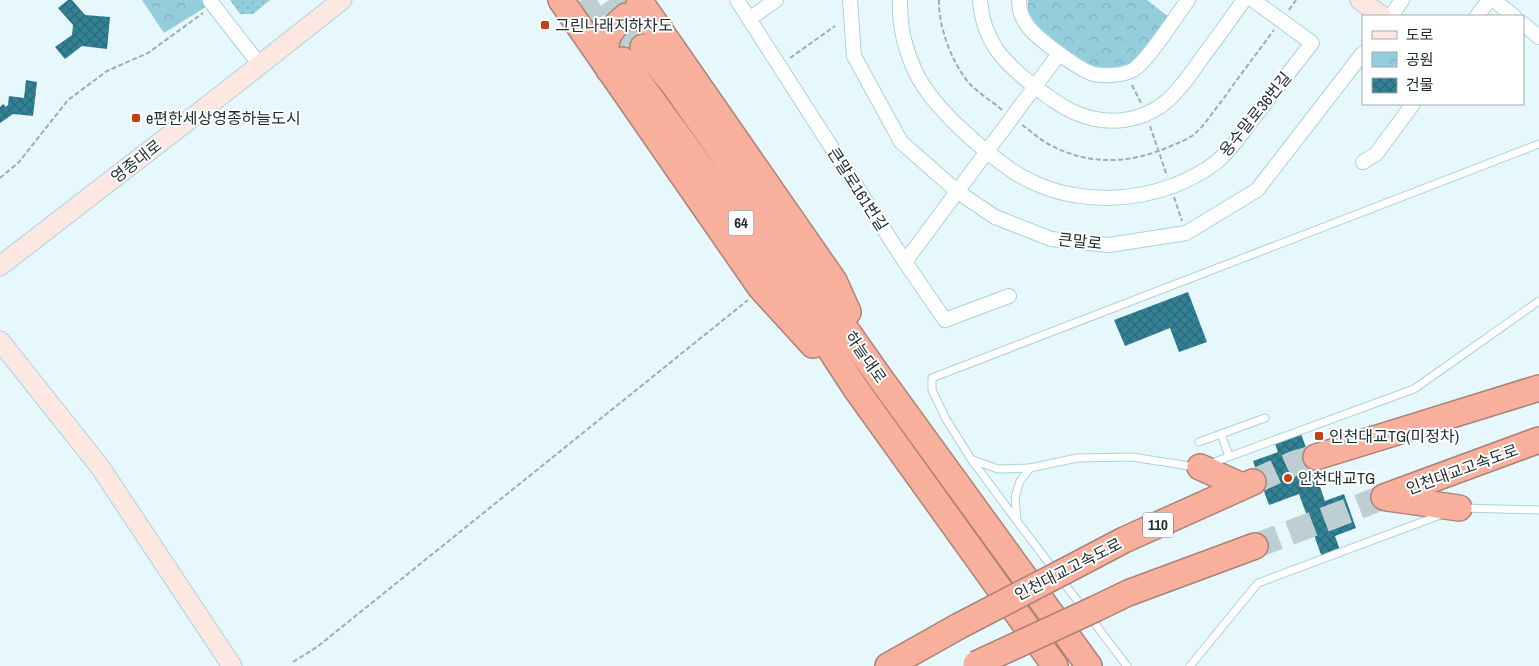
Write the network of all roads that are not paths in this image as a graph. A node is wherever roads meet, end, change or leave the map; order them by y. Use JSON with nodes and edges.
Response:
{"nodes":[{"id":1,"x":342,"y":0,"type":"edge"},
{"id":2,"x":561,"y":0,"type":"edge"},
{"id":3,"x":639,"y":0,"type":"edge"},
{"id":4,"x":737,"y":0,"type":"edge"},
{"id":5,"x":776,"y":0,"type":"edge"},
{"id":6,"x":850,"y":0,"type":"edge"},
{"id":7,"x":900,"y":0,"type":"edge"},
{"id":8,"x":980,"y":0,"type":"edge"},
{"id":9,"x":1020,"y":0,"type":"edge"},
{"id":10,"x":1188,"y":0,"type":"edge"},
{"id":11,"x":1244,"y":0,"type":"edge"},
{"id":12,"x":1254,"y":0,"type":"edge"},
{"id":13,"x":1360,"y":0,"type":"edge"},
{"id":14,"x":1402,"y":0,"type":"edge"},
{"id":15,"x":1491,"y":0,"type":"edge"},
{"id":16,"x":212,"y":3,"type":"edge"},
{"id":17,"x":1381,"y":15,"type":"edge"},
{"id":18,"x":1392,"y":15,"type":"edge"},
{"id":19,"x":1479,"y":15,"type":"edge"},
{"id":20,"x":1513,"y":15,"type":"edge"},
{"id":21,"x":749,"y":19,"type":"junction"},
{"id":22,"x":1524,"y":25,"type":"edge"},
{"id":23,"x":660,"y":29,"type":"junction"},
{"id":24,"x":1539,"y":36,"type":"edge"},
{"id":25,"x":643,"y":47,"type":"tunnel mouth"},
{"id":26,"x":1059,"y":54,"type":"junction"},
{"id":27,"x":1362,"y":54,"type":"edge"},
{"id":28,"x":260,"y":65,"type":"junction"},
{"id":29,"x":616,"y":66,"type":"junction"},
{"id":30,"x":1035,"y":87,"type":"junction"},
{"id":31,"x":1412,"y":105,"type":"edge"},
{"id":32,"x":1539,"y":144,"type":"edge"},
{"id":33,"x":988,"y":151,"type":"junction"},
{"id":34,"x":1363,"y":162,"type":"dead end"},
{"id":35,"x":958,"y":192,"type":"junction"},
{"id":36,"x":905,"y":262,"type":"junction"},
{"id":37,"x":0,"y":266,"type":"edge"},
{"id":38,"x":1009,"y":296,"type":"dead end"},
{"id":39,"x":1539,"y":301,"type":"edge"},
{"id":40,"x":0,"y":341,"type":"edge"},
{"id":41,"x":878,"y":375,"type":"junction"},
{"id":42,"x":1539,"y":388,"type":"edge"},
{"id":43,"x":1265,"y":418,"type":"dead end"},
{"id":44,"x":1221,"y":434,"type":"junction"},
{"id":45,"x":1539,"y":440,"type":"edge"},
{"id":46,"x":1199,"y":442,"type":"dead end"},
{"id":47,"x":1229,"y":456,"type":"junction"},
{"id":48,"x":1316,"y":457,"type":"tunnel mouth"},
{"id":49,"x":971,"y":459,"type":"junction"},
{"id":50,"x":1200,"y":467,"type":"junction"},
{"id":51,"x":1030,"y":468,"type":"junction"},
{"id":52,"x":1459,"y":508,"type":"junction"},
{"id":53,"x":1539,"y":510,"type":"edge"},
{"id":54,"x":1017,"y":521,"type":"junction"},
{"id":55,"x":1255,"y":546,"type":"tunnel mouth"},
{"id":56,"x":974,"y":665,"type":"edge"},
{"id":57,"x":232,"y":666,"type":"edge"},
{"id":58,"x":888,"y":666,"type":"edge"},
{"id":59,"x":1055,"y":666,"type":"edge"},
{"id":60,"x":1089,"y":666,"type":"edge"},
{"id":61,"x":1127,"y":666,"type":"edge"},
{"id":62,"x":1190,"y":666,"type":"edge"}],
"edges":[{"from":1,"to":28,"type":"main road","name":"영종대로"},
{"from":2,"to":29,"type":"highway","name":"하늘대로"},
{"from":3,"to":23,"type":"highway"},
{"from":4,"to":21,"type":"street","name":"큰말로161번길"},
{"from":5,"to":21,"type":"street"},
{"from":6,"to":35,"type":"street","name":"큰말로"},
{"from":7,"to":33,"type":"street","name":"용수말로36번길"},
{"from":8,"to":30,"type":"street"},
{"from":9,"to":26,"type":"street"},
{"from":10,"to":26,"type":"street"},
{"from":11,"to":30,"type":"street"},
{"from":12,"to":33,"type":"street","name":"용수말로36번길"},
{"from":13,"to":17,"type":"main road"},
{"from":14,"to":18,"type":"street"},
{"from":15,"to":19,"type":"street"},
{"from":15,"to":20,"type":"street"},
{"from":16,"to":28,"type":"street"},
{"from":21,"to":36,"type":"street","name":"큰말로161번길"},
{"from":22,"to":24,"type":"street"},
{"from":23,"to":29,"type":"highway"},
{"from":23,"to":41,"type":"highway"},
{"from":25,"to":41,"type":"highway","name":"하늘대로","number":"64"},
{"from":26,"to":30,"type":"street"},
{"from":27,"to":35,"type":"street","name":"큰말로"},
{"from":28,"to":37,"type":"main road","name":"영종대로"},
{"from":29,"to":59,"type":"highway","name":"하늘대로"},
{"from":30,"to":33,"type":"street"},
{"from":31,"to":34,"type":"street"},
{"from":32,"to":49,"type":"lane"},
{"from":33,"to":35,"type":"street"},
{"from":35,"to":36,"type":"street"},
{"from":36,"to":38,"type":"street","name":"큰말로161번길"},
{"from":39,"to":47,"type":"lane"},
{"from":40,"to":57,"type":"main road"},
{"from":41,"to":60,"type":"highway","name":"하늘대로","number":"64"},
{"from":42,"to":48,"type":"highway"},
{"from":43,"to":44,"type":"lane"},
{"from":44,"to":46,"type":"lane"},
{"from":44,"to":47,"type":"lane"},
{"from":45,"to":52,"type":"highway","name":"인천대교고속도로"},
{"from":47,"to":50,"type":"lane"},
{"from":49,"to":51,"type":"lane"},
{"from":49,"to":54,"type":"lane"},
{"from":50,"to":51,"type":"lane"},
{"from":50,"to":58,"type":"highway","name":"인천대교고속도로","number":"110","bridge":true},
{"from":51,"to":54,"type":"lane"},
{"from":52,"to":53,"type":"lane"},
{"from":52,"to":62,"type":"lane"},
{"from":54,"to":61,"type":"lane"},
{"from":55,"to":56,"type":"highway","bridge":true}]}
